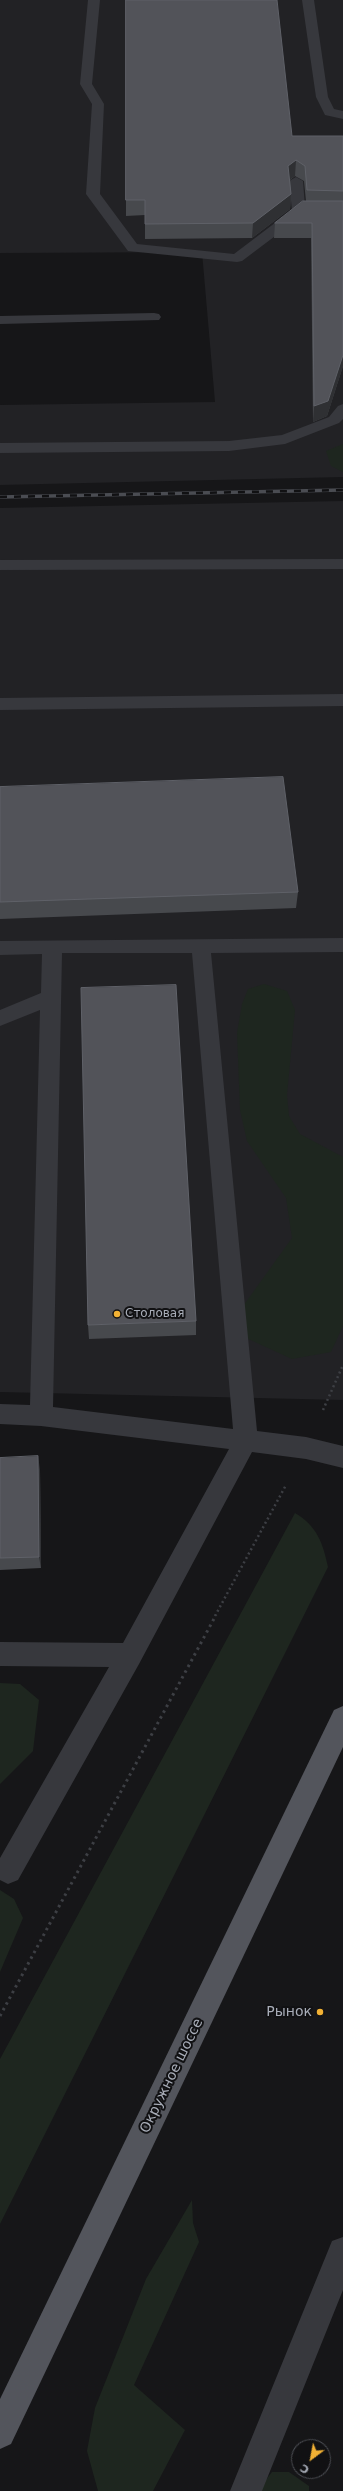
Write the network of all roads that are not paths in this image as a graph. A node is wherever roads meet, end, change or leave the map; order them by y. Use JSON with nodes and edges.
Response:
{"nodes":[{"id":1,"x":94,"y":0,"type":"edge"},
{"id":2,"x":308,"y":0,"type":"edge"},
{"id":3,"x":343,"y":115,"type":"edge"},
{"id":4,"x":296,"y":181,"type":"dead end"},
{"id":5,"x":299,"y":211,"type":"junction"},
{"id":6,"x":343,"y":211,"type":"edge"},
{"id":7,"x":154,"y":318,"type":"dead end"},
{"id":8,"x":0,"y":320,"type":"edge"},
{"id":9,"x":343,"y":409,"type":"edge"},
{"id":10,"x":0,"y":448,"type":"edge"},
{"id":11,"x":343,"y":564,"type":"edge"},
{"id":12,"x":0,"y":565,"type":"edge"},
{"id":13,"x":343,"y":700,"type":"edge"},
{"id":14,"x":0,"y":704,"type":"edge"},
{"id":15,"x":201,"y":945,"type":"junction"},
{"id":16,"x":343,"y":945,"type":"edge"},
{"id":17,"x":52,"y":946,"type":"junction"},
{"id":18,"x":0,"y":948,"type":"edge"},
{"id":19,"x":51,"y":997,"type":"junction"},
{"id":20,"x":0,"y":1018,"type":"edge"},
{"id":21,"x":0,"y":1414,"type":"edge"},
{"id":22,"x":41,"y":1416,"type":"junction"},
{"id":23,"x":246,"y":1441,"type":"junction"},
{"id":24,"x":343,"y":1457,"type":"edge"},
{"id":25,"x":0,"y":1654,"type":"edge"},
{"id":26,"x":130,"y":1655,"type":"junction"},
{"id":27,"x":343,"y":1719,"type":"edge"},
{"id":28,"x":10,"y":1853,"type":"edge"},
{"id":29,"x":343,"y":2252,"type":"edge"},
{"id":30,"x":0,"y":2433,"type":"edge"},
{"id":31,"x":246,"y":2491,"type":"edge"}],
"edges":[{"from":1,"to":5,"type":"lane"},
{"from":2,"to":3,"type":"lane"},
{"from":4,"to":5,"type":"lane"},
{"from":5,"to":6,"type":"lane"},
{"from":7,"to":8,"type":"lane"},
{"from":9,"to":10,"type":"lane"},
{"from":11,"to":12,"type":"lane"},
{"from":13,"to":14,"type":"lane"},
{"from":15,"to":16,"type":"lane"},
{"from":15,"to":17,"type":"lane"},
{"from":15,"to":23,"type":"lane"},
{"from":17,"to":18,"type":"lane"},
{"from":17,"to":19,"type":"lane"},
{"from":19,"to":20,"type":"lane"},
{"from":19,"to":22,"type":"lane"},
{"from":21,"to":22,"type":"lane"},
{"from":22,"to":23,"type":"lane"},
{"from":23,"to":24,"type":"lane"},
{"from":23,"to":26,"type":"lane"},
{"from":25,"to":26,"type":"lane"},
{"from":26,"to":28,"type":"lane"},
{"from":27,"to":30,"type":"main road","name":"Окружное шоссе"},
{"from":29,"to":31,"type":"lane"}]}
